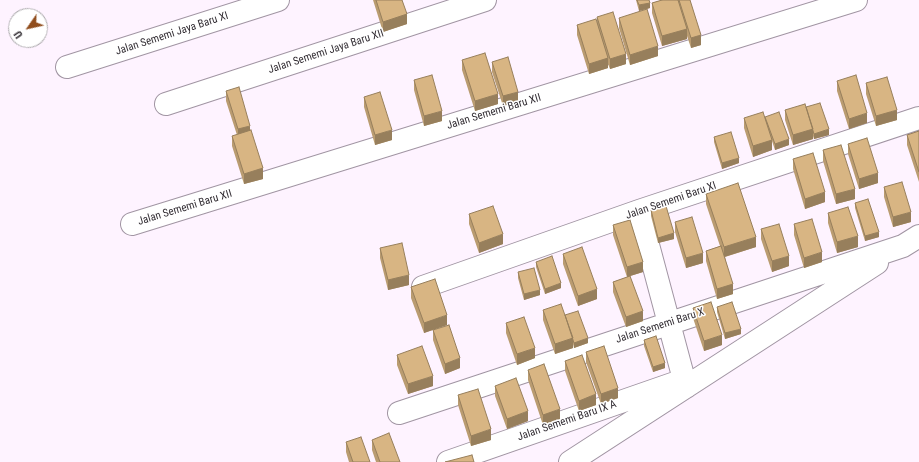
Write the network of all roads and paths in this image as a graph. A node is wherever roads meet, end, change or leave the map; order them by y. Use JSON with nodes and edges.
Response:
{"nodes":[{"id":1,"x":278,"y":0,"type":"edge"},
{"id":2,"x":485,"y":0,"type":"edge"},
{"id":3,"x":856,"y":0,"type":"edge"},
{"id":4,"x":67,"y":67,"type":"dead end"},
{"id":5,"x":166,"y":104,"type":"dead end"},
{"id":6,"x":919,"y":118,"type":"edge"},
{"id":7,"x":639,"y":211,"type":"junction"},
{"id":8,"x":132,"y":224,"type":"dead end"},
{"id":9,"x":911,"y":241,"type":"edge"},
{"id":10,"x":423,"y":287,"type":"edge"},
{"id":11,"x":669,"y":323,"type":"junction"},
{"id":12,"x":686,"y":383,"type":"junction"},
{"id":13,"x":400,"y":413,"type":"dead end"},
{"id":14,"x":448,"y":462,"type":"edge"},
{"id":15,"x":570,"y":462,"type":"edge"}],
"edges":[{"from":1,"to":4,"type":"street","name":"Jalan Sememi Jaya Baru XI"},
{"from":2,"to":5,"type":"street","name":"Jalan Sememi Jaya Baru XII"},
{"from":3,"to":8,"type":"street","name":"Jalan Sememi Baru XII"},
{"from":6,"to":7,"type":"street","name":"Jalan Sememi Baru XI"},
{"from":7,"to":10,"type":"street","name":"Jalan Sememi Baru XI"},
{"from":7,"to":11,"type":"street"},
{"from":9,"to":11,"type":"street","name":"Jalan Sememi Baru X"},
{"from":9,"to":12,"type":"street"},
{"from":11,"to":12,"type":"street"},
{"from":11,"to":13,"type":"street","name":"Jalan Sememi Baru X"},
{"from":12,"to":14,"type":"street","name":"Jalan Sememi Baru IX A"},
{"from":12,"to":15,"type":"street"}]}
